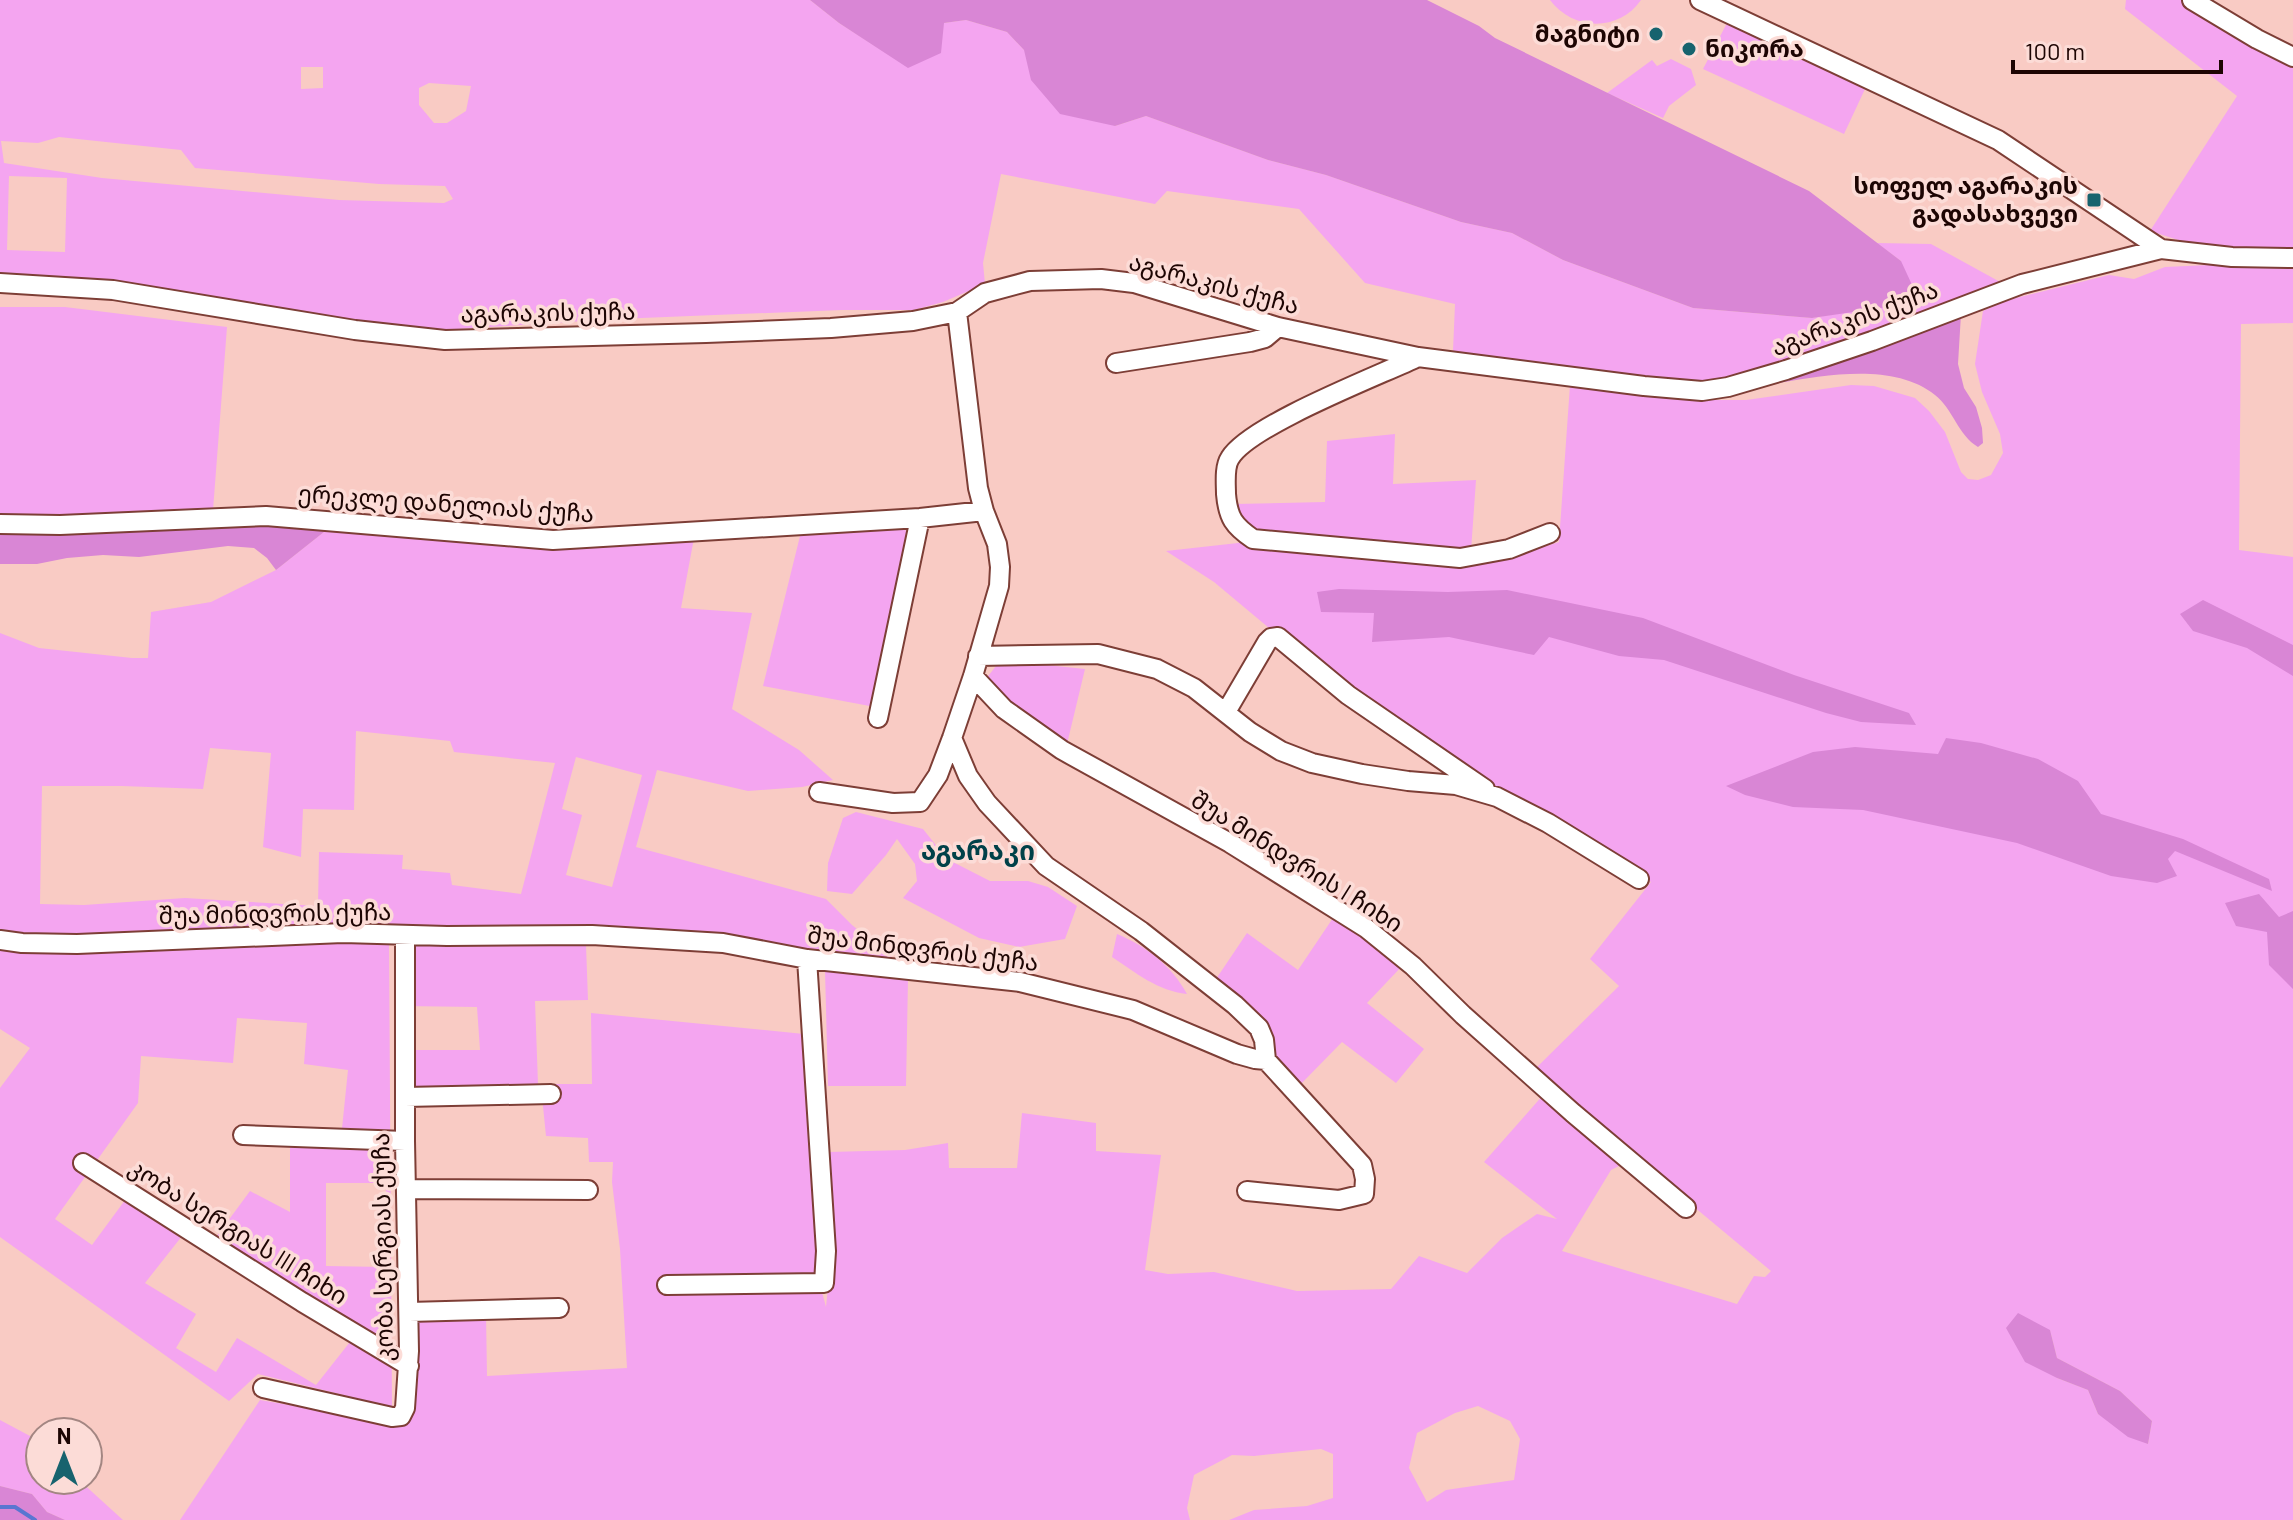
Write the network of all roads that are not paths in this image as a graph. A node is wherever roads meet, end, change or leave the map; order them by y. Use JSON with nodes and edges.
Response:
{"nodes":[{"id":1,"x":1700,"y":0,"type":"edge"},
{"id":2,"x":2192,"y":0,"type":"edge"},
{"id":3,"x":2293,"y":57,"type":"edge"},
{"id":4,"x":2161,"y":249,"type":"junction"},
{"id":5,"x":2293,"y":258,"type":"edge"},
{"id":6,"x":0,"y":283,"type":"edge"},
{"id":7,"x":957,"y":312,"type":"junction"},
{"id":8,"x":1278,"y":327,"type":"junction"},
{"id":9,"x":1418,"y":357,"type":"junction"},
{"id":10,"x":1116,"y":363,"type":"dead end"},
{"id":11,"x":984,"y":511,"type":"junction"},
{"id":12,"x":920,"y":518,"type":"junction"},
{"id":13,"x":0,"y":524,"type":"edge"},
{"id":14,"x":1550,"y":533,"type":"dead end"},
{"id":15,"x":978,"y":656,"type":"junction"},
{"id":16,"x":973,"y":676,"type":"junction"},
{"id":17,"x":1226,"y":712,"type":"junction"},
{"id":18,"x":878,"y":718,"type":"dead end"},
{"id":19,"x":952,"y":738,"type":"junction"},
{"id":20,"x":819,"y":792,"type":"dead end"},
{"id":21,"x":1497,"y":797,"type":"junction"},
{"id":22,"x":1639,"y":879,"type":"dead end"},
{"id":23,"x":405,"y":936,"type":"junction"},
{"id":24,"x":0,"y":940,"type":"edge"},
{"id":25,"x":807,"y":959,"type":"junction"},
{"id":26,"x":1266,"y":1060,"type":"junction"},
{"id":27,"x":551,"y":1094,"type":"dead end"},
{"id":28,"x":405,"y":1097,"type":"junction"},
{"id":29,"x":243,"y":1135,"type":"dead end"},
{"id":30,"x":405,"y":1141,"type":"junction"},
{"id":31,"x":83,"y":1163,"type":"dead end"},
{"id":32,"x":407,"y":1189,"type":"junction"},
{"id":33,"x":588,"y":1190,"type":"dead end"},
{"id":34,"x":1247,"y":1191,"type":"dead end"},
{"id":35,"x":1686,"y":1208,"type":"dead end"},
{"id":36,"x":667,"y":1285,"type":"dead end"},
{"id":37,"x":559,"y":1308,"type":"dead end"},
{"id":38,"x":409,"y":1312,"type":"junction"},
{"id":39,"x":409,"y":1366,"type":"junction"},
{"id":40,"x":263,"y":1388,"type":"dead end"}],
"edges":[{"from":1,"to":4,"type":"street"},
{"from":2,"to":3,"type":"street"},
{"from":4,"to":5,"type":"street"},
{"from":4,"to":9,"type":"street","name":"აგარაკის ქუჩა"},
{"from":6,"to":7,"type":"street","name":"აგარაკის ქუჩა"},
{"from":7,"to":8,"type":"street","name":"აგარაკის ქუჩა"},
{"from":7,"to":11,"type":"street"},
{"from":8,"to":9,"type":"street","name":"აგარაკის ქუჩა"},
{"from":8,"to":10,"type":"street"},
{"from":9,"to":14,"type":"street"},
{"from":11,"to":12,"type":"street","name":"ერეკლე დანელიას ქუჩა"},
{"from":11,"to":15,"type":"street"},
{"from":12,"to":13,"type":"street","name":"ერეკლე დანელიას ქუჩა"},
{"from":12,"to":18,"type":"street"},
{"from":15,"to":16,"type":"street"},
{"from":15,"to":17,"type":"street"},
{"from":16,"to":19,"type":"street"},
{"from":16,"to":35,"type":"street","name":"შუა მინდვრის I ჩიხი"},
{"from":17,"to":21,"type":"street"},
{"from":17,"to":21,"type":"street"},
{"from":19,"to":20,"type":"street"},
{"from":19,"to":26,"type":"street"},
{"from":21,"to":22,"type":"street"},
{"from":23,"to":24,"type":"street","name":"შუა მინდვრის ქუჩა"},
{"from":23,"to":25,"type":"street","name":"შუა მინდვრის ქუჩა"},
{"from":23,"to":28,"type":"street","name":"კობა სერგიას ქუჩა"},
{"from":25,"to":26,"type":"street","name":"შუა მინდვრის ქუჩა"},
{"from":25,"to":36,"type":"street"},
{"from":26,"to":34,"type":"street"},
{"from":27,"to":28,"type":"street"},
{"from":28,"to":30,"type":"street","name":"კობა სერგიას ქუჩა"},
{"from":29,"to":30,"type":"street"},
{"from":30,"to":32,"type":"street","name":"კობა სერგიას ქუჩა"},
{"from":31,"to":39,"type":"street","name":"კობა სერგიას III ჩიხი"},
{"from":32,"to":33,"type":"street"},
{"from":32,"to":38,"type":"street","name":"კობა სერგიას ქუჩა"},
{"from":37,"to":38,"type":"street"},
{"from":38,"to":39,"type":"street","name":"კობა სერგიას ქუჩა"},
{"from":39,"to":40,"type":"street","name":"კობა სერგიას ქუჩა"}]}
